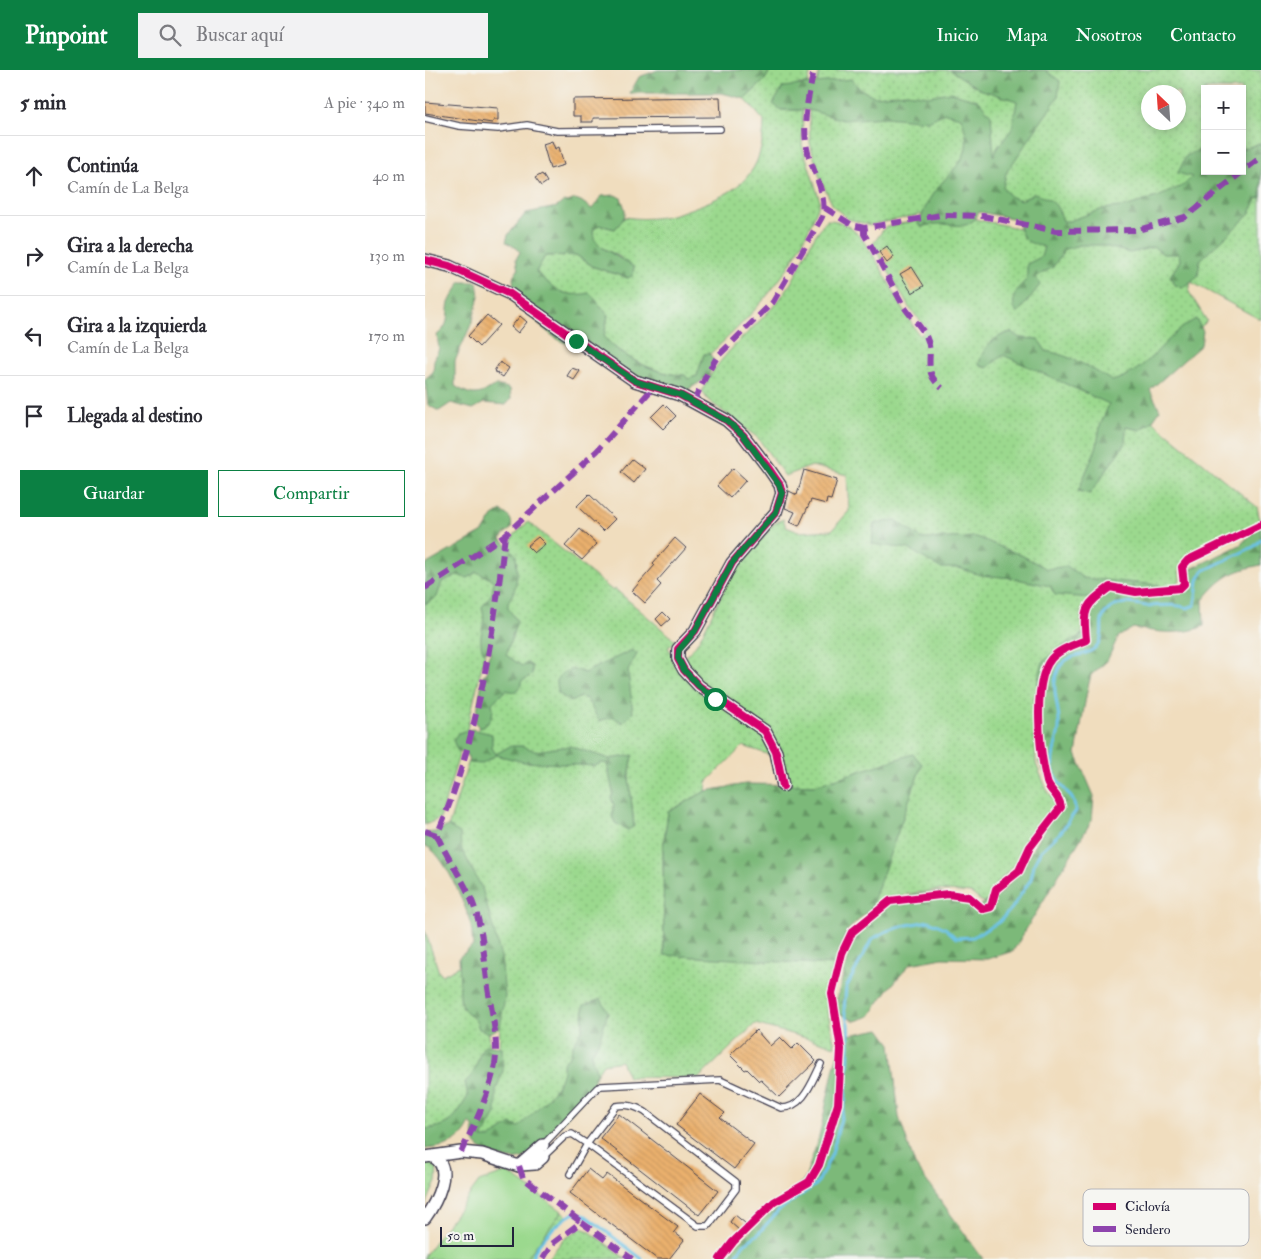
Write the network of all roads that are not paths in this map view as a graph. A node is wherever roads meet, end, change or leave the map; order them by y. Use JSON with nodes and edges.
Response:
{"nodes":[{"id":1,"x":425,"y":118,"type":"edge"},
{"id":2,"x":720,"y":129,"type":"dead end"},
{"id":3,"x":425,"y":260,"type":"edge"},
{"id":4,"x":783,"y":786,"type":"dead end"},
{"id":5,"x":821,"y":1064,"type":"dead end"},
{"id":6,"x":587,"y":1144,"type":"junction"},
{"id":7,"x":543,"y":1145,"type":"joint"},
{"id":8,"x":429,"y":1157,"type":"edge"},
{"id":9,"x":543,"y":1157,"type":"joint"},
{"id":10,"x":519,"y":1166,"type":"junction"},
{"id":11,"x":570,"y":1174,"type":"dead end"},
{"id":12,"x":425,"y":1218,"type":"edge"}],
"edges":[{"from":1,"to":2,"type":"lane"},
{"from":3,"to":4,"type":"street"},
{"from":5,"to":7,"type":"lane"},
{"from":6,"to":6,"type":"lane"},
{"from":6,"to":9,"type":"lane"},
{"from":6,"to":11,"type":"lane"},
{"from":7,"to":10,"type":"street"},
{"from":8,"to":10,"type":"street"},
{"from":8,"to":12,"type":"street"},
{"from":9,"to":10,"type":"street"}]}
